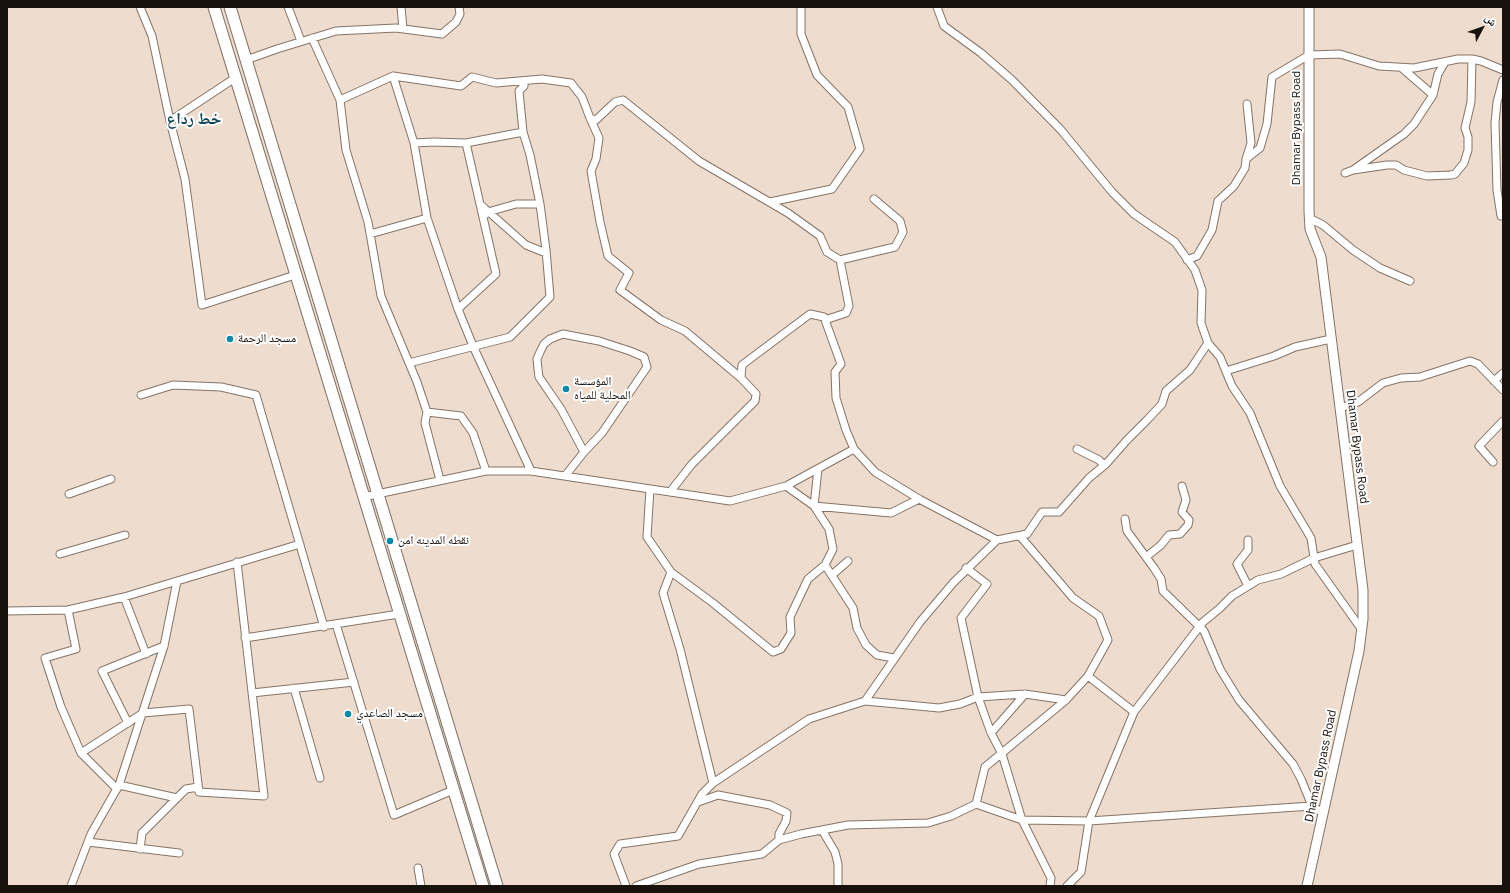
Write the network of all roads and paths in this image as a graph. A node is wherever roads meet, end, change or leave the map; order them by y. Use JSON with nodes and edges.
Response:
{"nodes":[{"id":1,"x":140,"y":7,"type":"edge"},
{"id":2,"x":214,"y":7,"type":"edge"},
{"id":3,"x":230,"y":7,"type":"edge"},
{"id":4,"x":288,"y":7,"type":"edge"},
{"id":5,"x":401,"y":7,"type":"edge"},
{"id":6,"x":459,"y":7,"type":"edge"},
{"id":7,"x":801,"y":7,"type":"edge"},
{"id":8,"x":937,"y":7,"type":"edge"},
{"id":9,"x":1309,"y":7,"type":"edge"},
{"id":10,"x":403,"y":29,"type":"junction"},
{"id":11,"x":312,"y":38,"type":"junction"},
{"id":12,"x":301,"y":42,"type":"junction"},
{"id":13,"x":1309,"y":55,"type":"junction"},
{"id":14,"x":1472,"y":59,"type":"junction"},
{"id":15,"x":246,"y":60,"type":"junction"},
{"id":16,"x":1445,"y":62,"type":"junction"},
{"id":17,"x":1402,"y":68,"type":"junction"},
{"id":18,"x":1503,"y":70,"type":"edge"},
{"id":19,"x":393,"y":76,"type":"junction"},
{"id":20,"x":235,"y":78,"type":"junction"},
{"id":21,"x":1503,"y":80,"type":"edge"},
{"id":22,"x":524,"y":81,"type":"junction"},
{"id":23,"x":1433,"y":95,"type":"junction"},
{"id":24,"x":340,"y":100,"type":"junction"},
{"id":25,"x":1247,"y":104,"type":"dead end"},
{"id":26,"x":590,"y":118,"type":"junction"},
{"id":27,"x":170,"y":121,"type":"junction"},
{"id":28,"x":523,"y":132,"type":"junction"},
{"id":29,"x":414,"y":143,"type":"junction"},
{"id":30,"x":466,"y":143,"type":"junction"},
{"id":31,"x":1246,"y":159,"type":"junction"},
{"id":32,"x":1353,"y":170,"type":"junction"},
{"id":33,"x":1345,"y":173,"type":"dead end"},
{"id":34,"x":874,"y":199,"type":"dead end"},
{"id":35,"x":770,"y":202,"type":"junction"},
{"id":36,"x":540,"y":204,"type":"junction"},
{"id":37,"x":292,"y":213,"type":"junction"},
{"id":38,"x":277,"y":214,"type":"junction"},
{"id":39,"x":486,"y":214,"type":"junction"},
{"id":40,"x":1501,"y":216,"type":"dead end"},
{"id":41,"x":427,"y":218,"type":"junction"},
{"id":42,"x":1309,"y":218,"type":"junction"},
{"id":43,"x":370,"y":234,"type":"junction"},
{"id":44,"x":546,"y":253,"type":"junction"},
{"id":45,"x":840,"y":260,"type":"junction"},
{"id":46,"x":1188,"y":260,"type":"junction"},
{"id":47,"x":296,"y":275,"type":"junction"},
{"id":48,"x":1410,"y":281,"type":"dead end"},
{"id":49,"x":317,"y":294,"type":"junction"},
{"id":50,"x":302,"y":296,"type":"junction"},
{"id":51,"x":458,"y":309,"type":"junction"},
{"id":52,"x":826,"y":320,"type":"junction"},
{"id":53,"x":1331,"y":339,"type":"junction"},
{"id":54,"x":1208,"y":343,"type":"junction"},
{"id":55,"x":473,"y":346,"type":"junction"},
{"id":56,"x":409,"y":363,"type":"junction"},
{"id":57,"x":1226,"y":371,"type":"junction"},
{"id":58,"x":1503,"y":373,"type":"edge"},
{"id":59,"x":741,"y":378,"type":"junction"},
{"id":60,"x":1494,"y":381,"type":"junction"},
{"id":61,"x":1503,"y":390,"type":"edge"},
{"id":62,"x":141,"y":395,"type":"dead end"},
{"id":63,"x":1340,"y":408,"type":"junction"},
{"id":64,"x":427,"y":412,"type":"junction"},
{"id":65,"x":1503,"y":421,"type":"edge"},
{"id":66,"x":854,"y":449,"type":"junction"},
{"id":67,"x":1077,"y":449,"type":"dead end"},
{"id":68,"x":584,"y":452,"type":"junction"},
{"id":69,"x":1493,"y":462,"type":"dead end"},
{"id":70,"x":1104,"y":465,"type":"junction"},
{"id":71,"x":818,"y":469,"type":"junction"},
{"id":72,"x":486,"y":471,"type":"junction"},
{"id":73,"x":531,"y":471,"type":"junction"},
{"id":74,"x":565,"y":476,"type":"junction"},
{"id":75,"x":111,"y":479,"type":"dead end"},
{"id":76,"x":440,"y":480,"type":"junction"},
{"id":77,"x":786,"y":486,"type":"junction"},
{"id":78,"x":1182,"y":486,"type":"dead end"},
{"id":79,"x":650,"y":489,"type":"junction"},
{"id":80,"x":670,"y":492,"type":"junction"},
{"id":81,"x":69,"y":494,"type":"dead end"},
{"id":82,"x":379,"y":494,"type":"junction"},
{"id":83,"x":363,"y":497,"type":"junction"},
{"id":84,"x":919,"y":499,"type":"junction"},
{"id":85,"x":814,"y":506,"type":"junction"},
{"id":86,"x":1125,"y":519,"type":"dead end"},
{"id":87,"x":125,"y":535,"type":"dead end"},
{"id":88,"x":1020,"y":536,"type":"junction"},
{"id":89,"x":997,"y":540,"type":"junction"},
{"id":90,"x":1248,"y":540,"type":"dead end"},
{"id":91,"x":300,"y":544,"type":"junction"},
{"id":92,"x":1357,"y":545,"type":"junction"},
{"id":93,"x":60,"y":554,"type":"dead end"},
{"id":94,"x":1146,"y":557,"type":"junction"},
{"id":95,"x":1314,"y":558,"type":"junction"},
{"id":96,"x":848,"y":560,"type":"dead end"},
{"id":97,"x":237,"y":562,"type":"junction"},
{"id":98,"x":825,"y":565,"type":"junction"},
{"id":99,"x":400,"y":566,"type":"junction"},
{"id":100,"x":966,"y":568,"type":"junction"},
{"id":101,"x":386,"y":570,"type":"junction"},
{"id":102,"x":671,"y":572,"type":"junction"},
{"id":103,"x":832,"y":575,"type":"junction"},
{"id":104,"x":177,"y":581,"type":"junction"},
{"id":105,"x":1248,"y":586,"type":"junction"},
{"id":106,"x":124,"y":597,"type":"junction"},
{"id":107,"x":68,"y":610,"type":"junction"},
{"id":108,"x":7,"y":611,"type":"edge"},
{"id":109,"x":399,"y":614,"type":"junction"},
{"id":110,"x":336,"y":624,"type":"junction"},
{"id":111,"x":1200,"y":626,"type":"junction"},
{"id":112,"x":324,"y":627,"type":"junction"},
{"id":113,"x":1362,"y":630,"type":"junction"},
{"id":114,"x":246,"y":638,"type":"junction"},
{"id":115,"x":164,"y":646,"type":"junction"},
{"id":116,"x":146,"y":654,"type":"junction"},
{"id":117,"x":894,"y":658,"type":"junction"},
{"id":118,"x":1088,"y":676,"type":"junction"},
{"id":119,"x":354,"y":682,"type":"junction"},
{"id":120,"x":294,"y":688,"type":"junction"},
{"id":121,"x":252,"y":693,"type":"junction"},
{"id":122,"x":1025,"y":694,"type":"junction"},
{"id":123,"x":978,"y":697,"type":"junction"},
{"id":124,"x":1066,"y":700,"type":"junction"},
{"id":125,"x":865,"y":701,"type":"junction"},
{"id":126,"x":1134,"y":712,"type":"junction"},
{"id":127,"x":143,"y":713,"type":"junction"},
{"id":128,"x":128,"y":723,"type":"junction"},
{"id":129,"x":991,"y":733,"type":"junction"},
{"id":130,"x":81,"y":753,"type":"junction"},
{"id":131,"x":1002,"y":754,"type":"junction"},
{"id":132,"x":320,"y":778,"type":"dead end"},
{"id":133,"x":713,"y":783,"type":"junction"},
{"id":134,"x":118,"y":787,"type":"junction"},
{"id":135,"x":198,"y":787,"type":"junction"},
{"id":136,"x":454,"y":790,"type":"junction"},
{"id":137,"x":177,"y":798,"type":"junction"},
{"id":138,"x":698,"y":802,"type":"junction"},
{"id":139,"x":976,"y":804,"type":"junction"},
{"id":140,"x":1312,"y":806,"type":"junction"},
{"id":141,"x":1323,"y":813,"type":"junction"},
{"id":142,"x":1022,"y":820,"type":"junction"},
{"id":143,"x":1089,"y":821,"type":"junction"},
{"id":144,"x":822,"y":830,"type":"junction"},
{"id":145,"x":779,"y":840,"type":"junction"},
{"id":146,"x":88,"y":842,"type":"junction"},
{"id":147,"x":140,"y":849,"type":"junction"},
{"id":148,"x":179,"y":853,"type":"dead end"},
{"id":149,"x":418,"y":868,"type":"dead end"},
{"id":150,"x":71,"y":886,"type":"edge"},
{"id":151,"x":421,"y":886,"type":"edge"},
{"id":152,"x":483,"y":886,"type":"edge"},
{"id":153,"x":498,"y":886,"type":"edge"},
{"id":154,"x":626,"y":886,"type":"edge"},
{"id":155,"x":636,"y":886,"type":"edge"},
{"id":156,"x":838,"y":886,"type":"edge"},
{"id":157,"x":1050,"y":886,"type":"edge"},
{"id":158,"x":1067,"y":886,"type":"edge"},
{"id":159,"x":1307,"y":886,"type":"edge"}],
"edges":[{"from":1,"to":27,"type":"street"},
{"from":2,"to":20,"type":"main road"},
{"from":3,"to":15,"type":"main road"},
{"from":4,"to":12,"type":"street"},
{"from":5,"to":10,"type":"street"},
{"from":6,"to":10,"type":"street"},
{"from":7,"to":35,"type":"street"},
{"from":8,"to":46,"type":"street"},
{"from":9,"to":13,"type":"main road","name":"Dhamar Bypass Road"},
{"from":10,"to":11,"type":"street"},
{"from":11,"to":12,"type":"street"},
{"from":11,"to":24,"type":"street"},
{"from":12,"to":15,"type":"street"},
{"from":13,"to":17,"type":"street"},
{"from":13,"to":31,"type":"street"},
{"from":13,"to":42,"type":"main road","name":"Dhamar Bypass Road"},
{"from":14,"to":16,"type":"street"},
{"from":14,"to":18,"type":"street"},
{"from":14,"to":32,"type":"street"},
{"from":15,"to":37,"type":"main road"},
{"from":16,"to":17,"type":"street"},
{"from":16,"to":23,"type":"street"},
{"from":17,"to":23,"type":"street"},
{"from":19,"to":22,"type":"street"},
{"from":19,"to":24,"type":"street"},
{"from":19,"to":29,"type":"street"},
{"from":20,"to":27,"type":"street"},
{"from":20,"to":38,"type":"main road"},
{"from":21,"to":40,"type":"street"},
{"from":22,"to":26,"type":"street"},
{"from":22,"to":28,"type":"street"},
{"from":23,"to":32,"type":"street"},
{"from":24,"to":43,"type":"street"},
{"from":25,"to":31,"type":"street"},
{"from":26,"to":35,"type":"street"},
{"from":26,"to":59,"type":"street"},
{"from":27,"to":47,"type":"street"},
{"from":28,"to":30,"type":"street"},
{"from":28,"to":36,"type":"street"},
{"from":29,"to":30,"type":"street"},
{"from":29,"to":41,"type":"street"},
{"from":30,"to":39,"type":"street"},
{"from":31,"to":46,"type":"street"},
{"from":32,"to":33,"type":"street"},
{"from":34,"to":45,"type":"street"},
{"from":35,"to":45,"type":"street"},
{"from":36,"to":39,"type":"street"},
{"from":36,"to":44,"type":"street"},
{"from":37,"to":38,"type":"main road"},
{"from":37,"to":49,"type":"main road"},
{"from":38,"to":47,"type":"main road"},
{"from":39,"to":44,"type":"street"},
{"from":39,"to":51,"type":"street"},
{"from":41,"to":43,"type":"street"},
{"from":41,"to":51,"type":"street"},
{"from":42,"to":48,"type":"street"},
{"from":42,"to":53,"type":"main road","name":"Dhamar Bypass Road"},
{"from":43,"to":56,"type":"street"},
{"from":44,"to":55,"type":"street"},
{"from":45,"to":52,"type":"street"},
{"from":46,"to":54,"type":"street"},
{"from":47,"to":50,"type":"main road"},
{"from":49,"to":50,"type":"main road"},
{"from":49,"to":82,"type":"main road"},
{"from":50,"to":83,"type":"main road"},
{"from":51,"to":55,"type":"street"},
{"from":52,"to":59,"type":"street"},
{"from":52,"to":66,"type":"street"},
{"from":53,"to":57,"type":"street"},
{"from":53,"to":63,"type":"main road","name":"Dhamar Bypass Road"},
{"from":54,"to":57,"type":"street"},
{"from":54,"to":70,"type":"street"},
{"from":55,"to":56,"type":"street"},
{"from":55,"to":73,"type":"street"},
{"from":56,"to":64,"type":"street"},
{"from":57,"to":95,"type":"street"},
{"from":58,"to":60,"type":"street"},
{"from":59,"to":80,"type":"street"},
{"from":60,"to":61,"type":"street"},
{"from":60,"to":63,"type":"street"},
{"from":62,"to":91,"type":"street"},
{"from":63,"to":92,"type":"main road","name":"Dhamar Bypass Road"},
{"from":64,"to":72,"type":"street"},
{"from":64,"to":76,"type":"street"},
{"from":65,"to":69,"type":"street"},
{"from":66,"to":71,"type":"street"},
{"from":66,"to":84,"type":"street"},
{"from":67,"to":70,"type":"street"},
{"from":68,"to":68,"type":"street"},
{"from":68,"to":74,"type":"street"},
{"from":70,"to":88,"type":"street"},
{"from":71,"to":77,"type":"street"},
{"from":71,"to":85,"type":"street"},
{"from":72,"to":73,"type":"street"},
{"from":72,"to":76,"type":"street"},
{"from":73,"to":74,"type":"street"},
{"from":74,"to":79,"type":"street"},
{"from":75,"to":81,"type":"street"},
{"from":76,"to":82,"type":"street"},
{"from":77,"to":80,"type":"street"},
{"from":77,"to":85,"type":"street"},
{"from":78,"to":94,"type":"street"},
{"from":79,"to":80,"type":"street"},
{"from":79,"to":102,"type":"street"},
{"from":82,"to":83,"type":"street"},
{"from":82,"to":99,"type":"main road"},
{"from":83,"to":101,"type":"main road"},
{"from":84,"to":85,"type":"street"},
{"from":84,"to":89,"type":"street"},
{"from":85,"to":98,"type":"street"},
{"from":86,"to":94,"type":"street"},
{"from":87,"to":93,"type":"street"},
{"from":88,"to":89,"type":"street"},
{"from":88,"to":118,"type":"street"},
{"from":89,"to":100,"type":"street"},
{"from":90,"to":105,"type":"street"},
{"from":91,"to":97,"type":"street"},
{"from":91,"to":112,"type":"street"},
{"from":92,"to":95,"type":"street"},
{"from":92,"to":113,"type":"main road","name":"Dhamar Bypass Road"},
{"from":94,"to":111,"type":"street"},
{"from":95,"to":105,"type":"street"},
{"from":95,"to":113,"type":"street"},
{"from":96,"to":103,"type":"street"},
{"from":97,"to":104,"type":"street"},
{"from":97,"to":114,"type":"street"},
{"from":98,"to":102,"type":"street"},
{"from":98,"to":103,"type":"street"},
{"from":99,"to":101,"type":"main road"},
{"from":99,"to":153,"type":"main road"},
{"from":100,"to":117,"type":"street"},
{"from":100,"to":123,"type":"street"},
{"from":101,"to":109,"type":"main road"},
{"from":102,"to":133,"type":"street"},
{"from":103,"to":117,"type":"street"},
{"from":104,"to":106,"type":"street"},
{"from":104,"to":115,"type":"street"},
{"from":105,"to":111,"type":"street"},
{"from":106,"to":107,"type":"street"},
{"from":106,"to":116,"type":"street"},
{"from":107,"to":108,"type":"street"},
{"from":107,"to":130,"type":"street"},
{"from":109,"to":110,"type":"street"},
{"from":109,"to":136,"type":"main road"},
{"from":110,"to":112,"type":"street"},
{"from":110,"to":119,"type":"street"},
{"from":111,"to":126,"type":"street"},
{"from":111,"to":140,"type":"street"},
{"from":112,"to":114,"type":"street"},
{"from":113,"to":141,"type":"main road","name":"Dhamar Bypass Road"},
{"from":114,"to":121,"type":"street"},
{"from":115,"to":116,"type":"street"},
{"from":115,"to":127,"type":"street"},
{"from":116,"to":128,"type":"street"},
{"from":117,"to":125,"type":"street"},
{"from":118,"to":124,"type":"street"},
{"from":118,"to":126,"type":"street"},
{"from":119,"to":120,"type":"street"},
{"from":119,"to":136,"type":"street"},
{"from":120,"to":121,"type":"street"},
{"from":120,"to":132,"type":"street"},
{"from":121,"to":135,"type":"street"},
{"from":122,"to":123,"type":"street"},
{"from":122,"to":124,"type":"street"},
{"from":122,"to":129,"type":"street"},
{"from":123,"to":125,"type":"street"},
{"from":123,"to":129,"type":"street"},
{"from":124,"to":131,"type":"street"},
{"from":125,"to":133,"type":"street"},
{"from":126,"to":143,"type":"street"},
{"from":127,"to":128,"type":"street"},
{"from":127,"to":134,"type":"street"},
{"from":127,"to":135,"type":"street"},
{"from":128,"to":130,"type":"street"},
{"from":129,"to":131,"type":"street"},
{"from":130,"to":134,"type":"street"},
{"from":131,"to":139,"type":"street"},
{"from":131,"to":142,"type":"street"},
{"from":133,"to":138,"type":"street"},
{"from":134,"to":137,"type":"street"},
{"from":134,"to":146,"type":"street"},
{"from":135,"to":137,"type":"street"},
{"from":136,"to":152,"type":"main road"},
{"from":137,"to":147,"type":"street"},
{"from":138,"to":145,"type":"street"},
{"from":138,"to":154,"type":"street"},
{"from":139,"to":142,"type":"street"},
{"from":139,"to":144,"type":"street"},
{"from":140,"to":141,"type":"street"},
{"from":140,"to":143,"type":"street"},
{"from":141,"to":159,"type":"main road","name":"Dhamar Bypass Road"},
{"from":142,"to":143,"type":"street"},
{"from":142,"to":157,"type":"street"},
{"from":143,"to":158,"type":"street"},
{"from":144,"to":145,"type":"street"},
{"from":144,"to":156,"type":"street"},
{"from":145,"to":155,"type":"street"},
{"from":146,"to":147,"type":"street"},
{"from":146,"to":150,"type":"street"},
{"from":147,"to":148,"type":"street"},
{"from":149,"to":151,"type":"street"}]}
